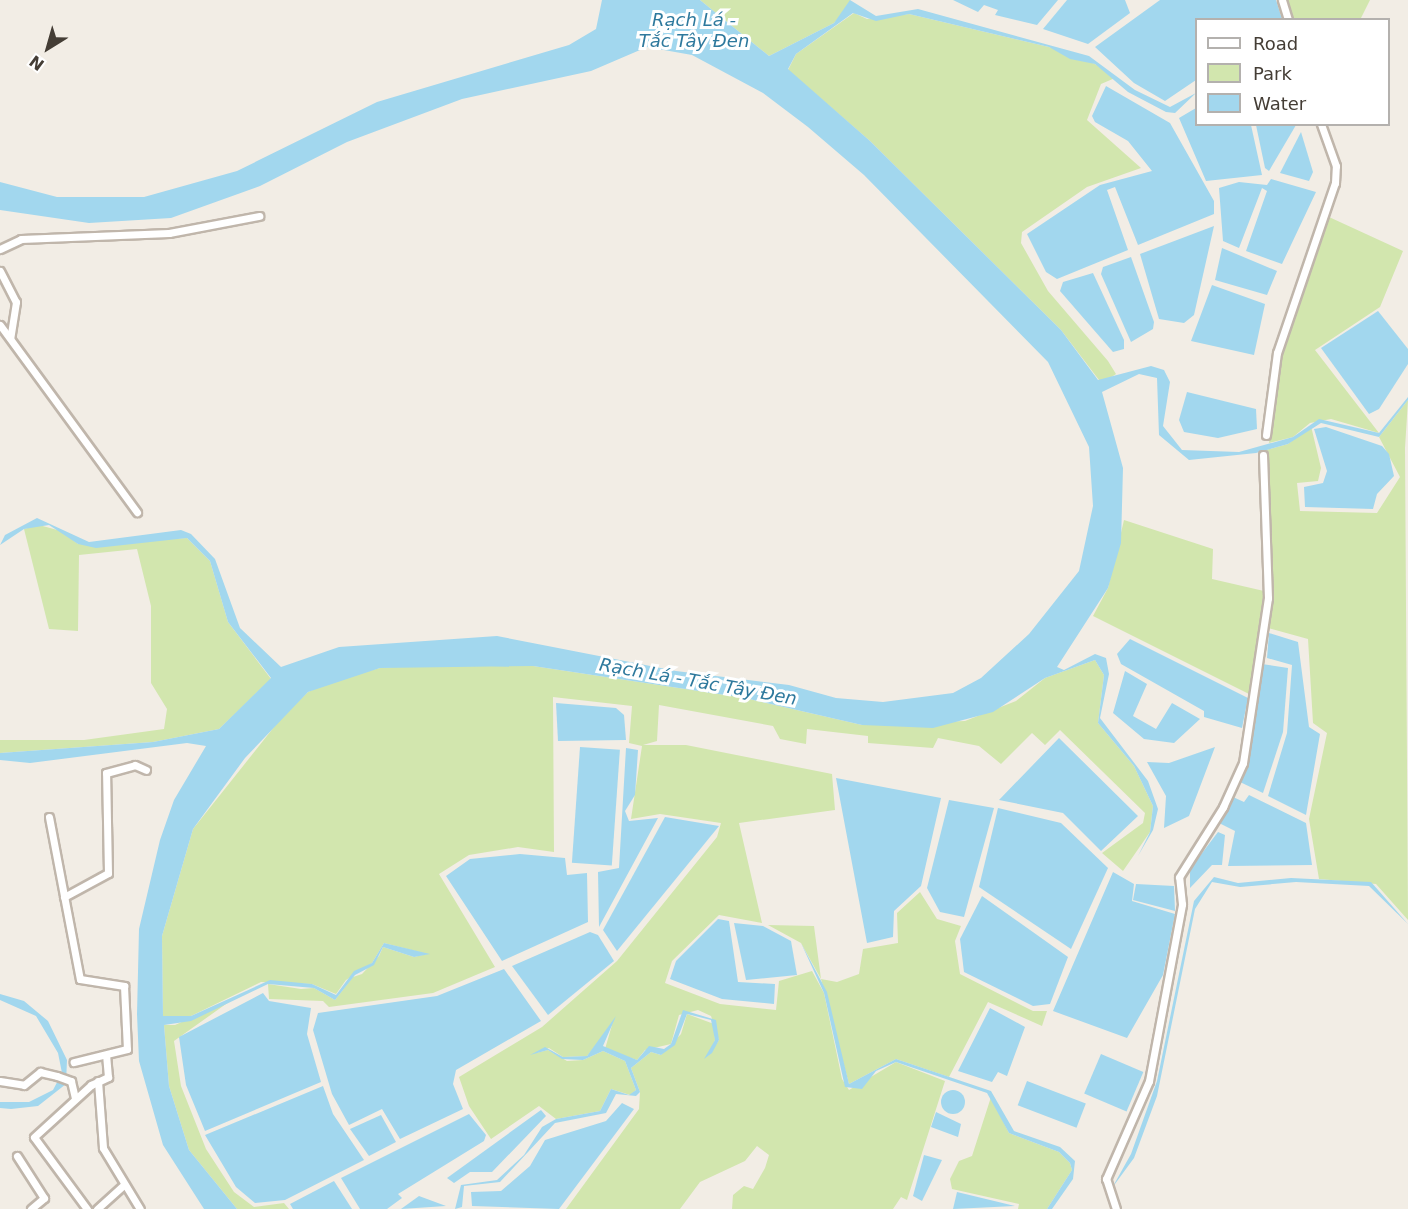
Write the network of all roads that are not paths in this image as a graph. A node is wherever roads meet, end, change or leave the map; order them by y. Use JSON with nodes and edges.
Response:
{"nodes":[{"id":1,"x":1282,"y":0,"type":"edge"},
{"id":2,"x":1287,"y":18,"type":"edge"},
{"id":3,"x":1322,"y":126,"type":"edge"},
{"id":4,"x":259,"y":216,"type":"dead end"},
{"id":5,"x":0,"y":249,"type":"edge"},
{"id":6,"x":0,"y":270,"type":"edge"},
{"id":7,"x":0,"y":325,"type":"edge"},
{"id":8,"x":10,"y":338,"type":"junction"},
{"id":9,"x":1266,"y":435,"type":"dead end"},
{"id":10,"x":1263,"y":455,"type":"dead end"},
{"id":11,"x":137,"y":512,"type":"dead end"},
{"id":12,"x":146,"y":770,"type":"dead end"},
{"id":13,"x":49,"y":818,"type":"dead end"},
{"id":14,"x":64,"y":897,"type":"junction"},
{"id":15,"x":106,"y":1056,"type":"junction"},
{"id":16,"x":74,"y":1062,"type":"dead end"},
{"id":17,"x":0,"y":1081,"type":"edge"},
{"id":18,"x":98,"y":1081,"type":"junction"},
{"id":19,"x":75,"y":1099,"type":"junction"},
{"id":20,"x":17,"y":1156,"type":"dead end"},
{"id":21,"x":124,"y":1185,"type":"junction"},
{"id":22,"x":31,"y":1209,"type":"edge"},
{"id":23,"x":87,"y":1209,"type":"edge"},
{"id":24,"x":97,"y":1209,"type":"edge"},
{"id":25,"x":140,"y":1209,"type":"edge"},
{"id":26,"x":1116,"y":1209,"type":"edge"}],
"edges":[{"from":1,"to":2,"type":"street"},
{"from":3,"to":9,"type":"street"},
{"from":4,"to":5,"type":"street"},
{"from":6,"to":8,"type":"street"},
{"from":7,"to":8,"type":"street"},
{"from":8,"to":11,"type":"street"},
{"from":10,"to":26,"type":"street"},
{"from":12,"to":14,"type":"street"},
{"from":13,"to":14,"type":"street"},
{"from":14,"to":15,"type":"street"},
{"from":15,"to":16,"type":"street"},
{"from":15,"to":18,"type":"street"},
{"from":17,"to":19,"type":"street"},
{"from":18,"to":19,"type":"street"},
{"from":18,"to":21,"type":"street"},
{"from":19,"to":23,"type":"street"},
{"from":20,"to":22,"type":"street"},
{"from":21,"to":24,"type":"street"},
{"from":21,"to":25,"type":"street"}]}
